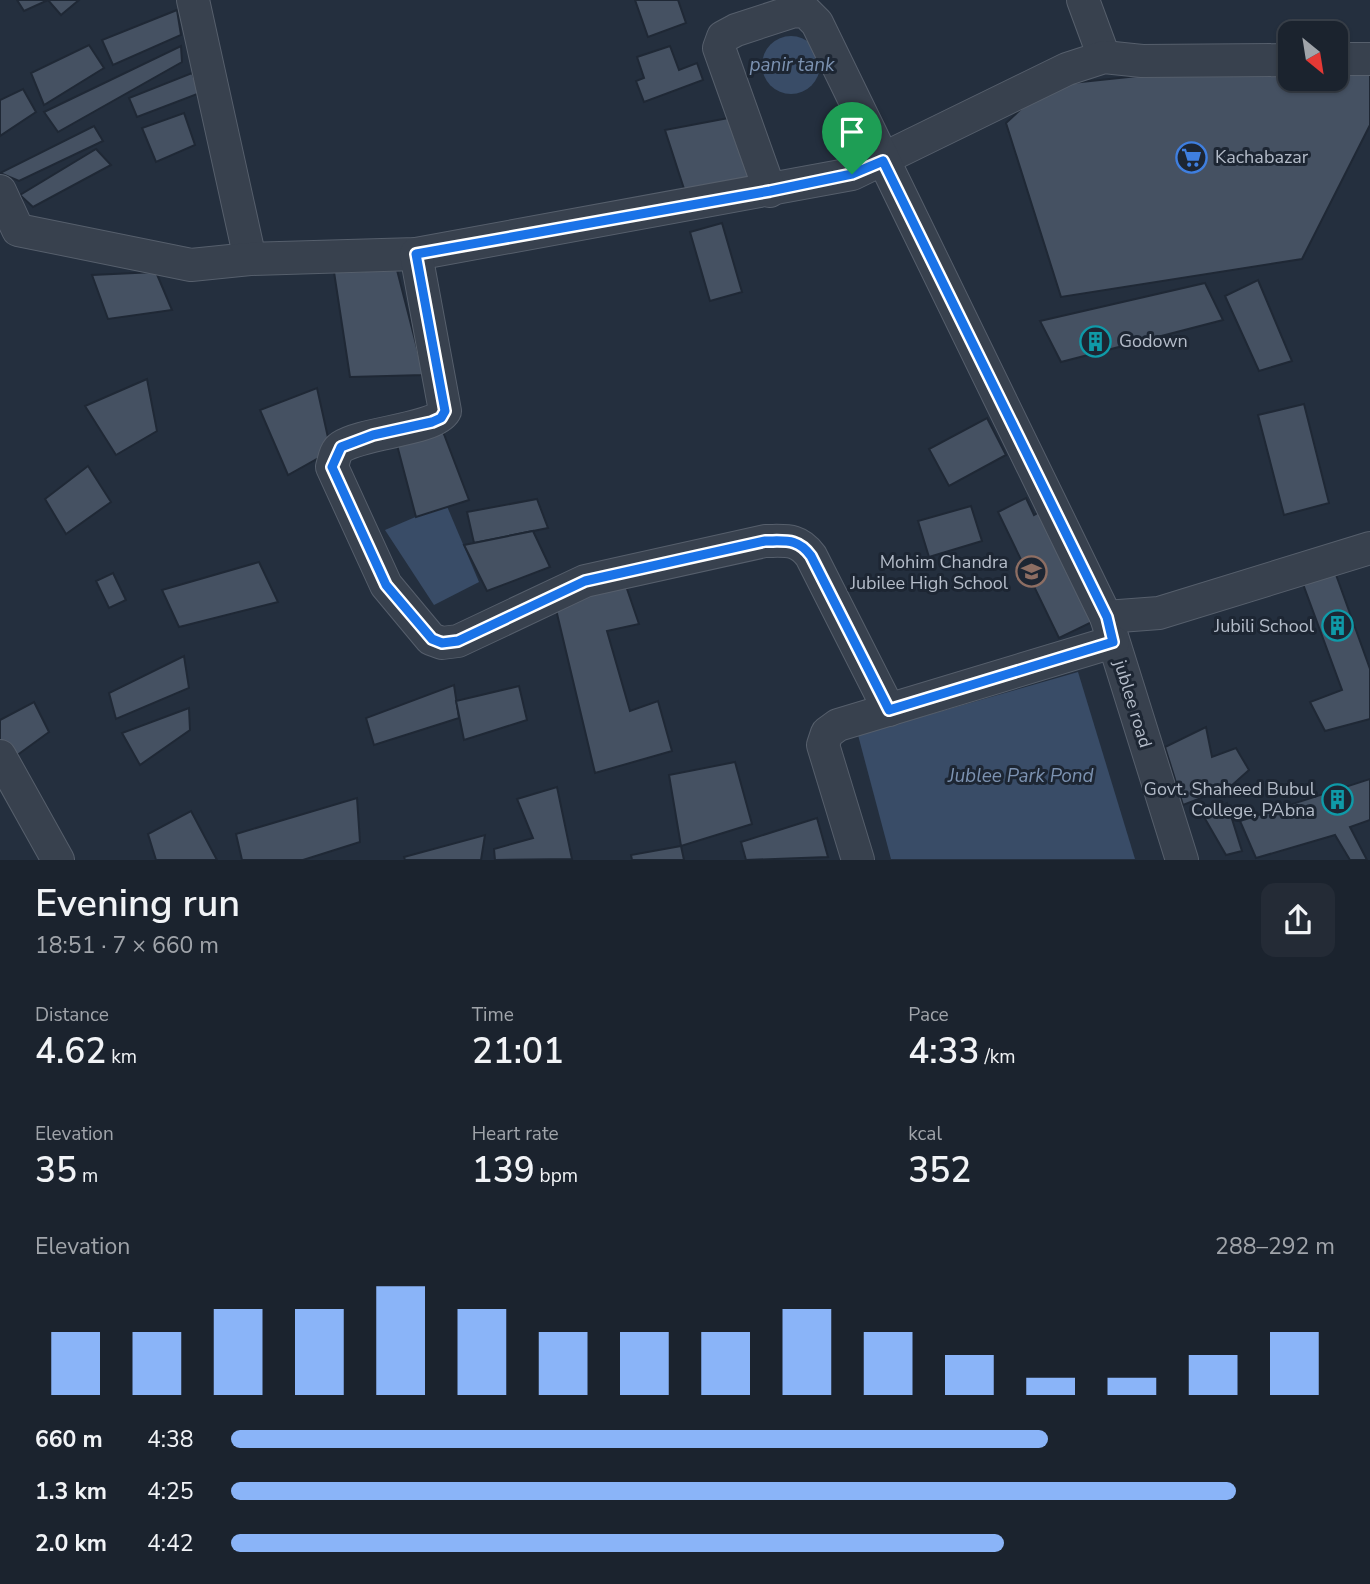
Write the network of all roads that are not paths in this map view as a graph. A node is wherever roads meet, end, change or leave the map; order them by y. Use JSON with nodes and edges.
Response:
{"nodes":[{"id":1,"x":1083,"y":0,"type":"edge"},
{"id":2,"x":200,"y":2,"type":"edge"},
{"id":3,"x":1104,"y":57,"type":"junction"},
{"id":4,"x":1370,"y":59,"type":"edge"},
{"id":5,"x":1278,"y":60,"type":"edge"},
{"id":6,"x":1348,"y":60,"type":"edge"},
{"id":7,"x":883,"y":161,"type":"junction"},
{"id":8,"x":0,"y":191,"type":"edge"},
{"id":9,"x":770,"y":191,"type":"junction"},
{"id":10,"x":9,"y":235,"type":"edge"},
{"id":11,"x":416,"y":254,"type":"junction"},
{"id":12,"x":250,"y":259,"type":"junction"},
{"id":13,"x":1370,"y":548,"type":"edge"},
{"id":14,"x":1104,"y":616,"type":"junction"},
{"id":15,"x":889,"y":710,"type":"junction"},
{"id":16,"x":0,"y":756,"type":"edge"},
{"id":17,"x":58,"y":859,"type":"edge"},
{"id":18,"x":858,"y":859,"type":"edge"},
{"id":19,"x":1182,"y":859,"type":"edge"}],
"edges":[{"from":1,"to":3,"type":"street"},
{"from":2,"to":12,"type":"street"},
{"from":3,"to":5,"type":"street"},
{"from":3,"to":7,"type":"street"},
{"from":4,"to":6,"type":"street"},
{"from":7,"to":9,"type":"street"},
{"from":7,"to":9,"type":"street","name":"jublee road"},
{"from":7,"to":14,"type":"street","name":"jublee road"},
{"from":8,"to":10,"type":"street"},
{"from":9,"to":11,"type":"street"},
{"from":10,"to":12,"type":"street"},
{"from":11,"to":12,"type":"street"},
{"from":11,"to":15,"type":"street"},
{"from":13,"to":14,"type":"street","name":"jublee road"},
{"from":14,"to":15,"type":"street","name":"jublee road"},
{"from":14,"to":19,"type":"street","name":"jublee road"},
{"from":15,"to":18,"type":"street","name":"jublee road"},
{"from":16,"to":17,"type":"street"}]}
